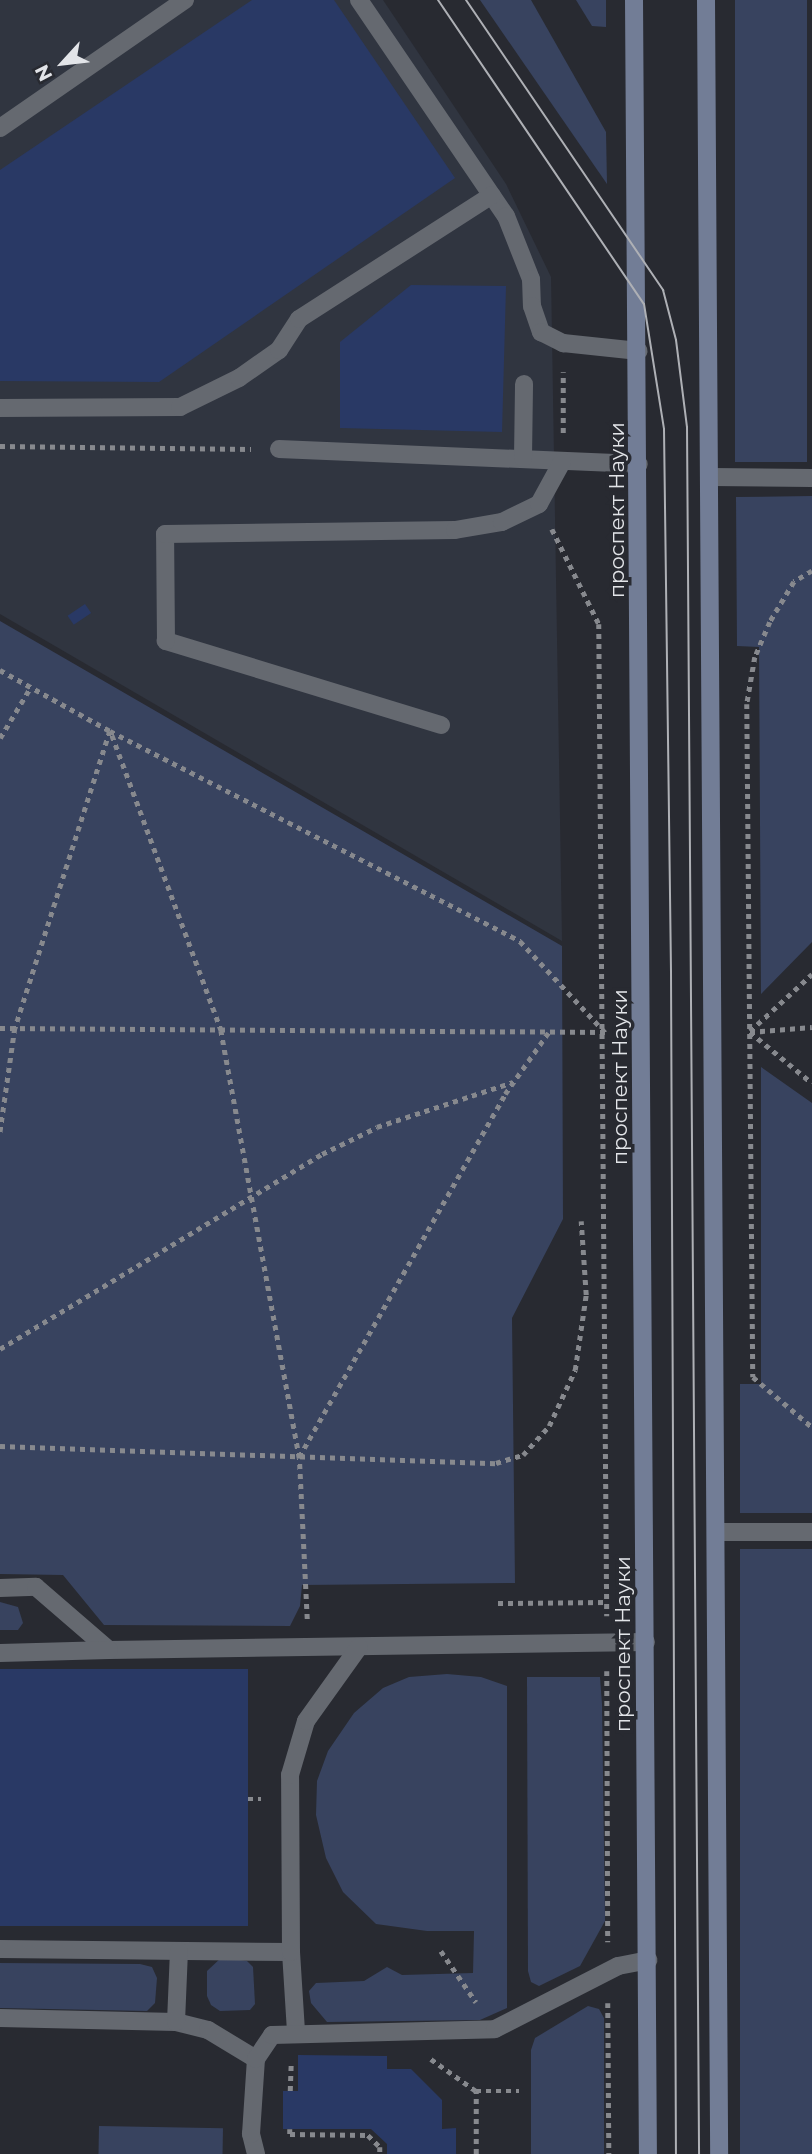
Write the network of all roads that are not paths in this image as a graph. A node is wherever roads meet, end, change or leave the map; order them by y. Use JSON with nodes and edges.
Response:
{"nodes":[{"id":1,"x":185,"y":0,"type":"edge"},
{"id":2,"x":359,"y":0,"type":"edge"},
{"id":3,"x":634,"y":0,"type":"edge"},
{"id":4,"x":706,"y":0,"type":"edge"},
{"id":5,"x":0,"y":128,"type":"edge"},
{"id":6,"x":492,"y":195,"type":"junction"},
{"id":7,"x":639,"y":351,"type":"junction"},
{"id":8,"x":524,"y":384,"type":"dead end"},
{"id":9,"x":0,"y":408,"type":"edge"},
{"id":10,"x":279,"y":449,"type":"road end"},
{"id":11,"x":523,"y":458,"type":"junction"},
{"id":12,"x":562,"y":462,"type":"junction"},
{"id":13,"x":639,"y":464,"type":"junction"},
{"id":14,"x":711,"y":477,"type":"junction"},
{"id":15,"x":812,"y":478,"type":"edge"},
{"id":16,"x":441,"y":725,"type":"dead end"},
{"id":17,"x":812,"y":1531,"type":"edge"},
{"id":18,"x":716,"y":1532,"type":"junction"},
{"id":19,"x":0,"y":1588,"type":"edge"},
{"id":20,"x":646,"y":1642,"type":"junction"},
{"id":21,"x":359,"y":1647,"type":"junction"},
{"id":22,"x":109,"y":1650,"type":"junction"},
{"id":23,"x":0,"y":1653,"type":"edge"},
{"id":24,"x":0,"y":1949,"type":"edge"},
{"id":25,"x":179,"y":1951,"type":"junction"},
{"id":26,"x":291,"y":1952,"type":"junction"},
{"id":27,"x":648,"y":1960,"type":"junction"},
{"id":28,"x":0,"y":2018,"type":"edge"},
{"id":29,"x":176,"y":2022,"type":"junction"},
{"id":30,"x":296,"y":2031,"type":"junction"},
{"id":31,"x":256,"y":2059,"type":"junction"},
{"id":32,"x":256,"y":2154,"type":"edge"},
{"id":33,"x":648,"y":2154,"type":"edge"},
{"id":34,"x":719,"y":2154,"type":"edge"}],
"edges":[{"from":1,"to":5,"type":"lane"},
{"from":2,"to":6,"type":"lane"},
{"from":3,"to":7,"type":"main road","name":"проспект Науки"},
{"from":4,"to":14,"type":"main road"},
{"from":6,"to":7,"type":"lane"},
{"from":6,"to":9,"type":"lane"},
{"from":7,"to":13,"type":"main road","name":"проспект Науки"},
{"from":8,"to":11,"type":"lane"},
{"from":10,"to":11,"type":"lane"},
{"from":11,"to":12,"type":"lane"},
{"from":12,"to":13,"type":"lane"},
{"from":12,"to":16,"type":"lane"},
{"from":13,"to":20,"type":"main road","name":"проспект Науки"},
{"from":14,"to":15,"type":"lane"},
{"from":14,"to":18,"type":"main road"},
{"from":17,"to":18,"type":"lane"},
{"from":18,"to":34,"type":"main road"},
{"from":19,"to":22,"type":"lane"},
{"from":20,"to":21,"type":"lane"},
{"from":20,"to":27,"type":"main road","name":"проспект Науки"},
{"from":21,"to":22,"type":"lane"},
{"from":21,"to":26,"type":"lane"},
{"from":22,"to":23,"type":"lane"},
{"from":24,"to":25,"type":"lane"},
{"from":25,"to":26,"type":"lane"},
{"from":25,"to":29,"type":"lane"},
{"from":26,"to":30,"type":"lane"},
{"from":27,"to":30,"type":"lane"},
{"from":27,"to":33,"type":"main road","name":"проспект Науки"},
{"from":28,"to":29,"type":"lane"},
{"from":29,"to":31,"type":"lane"},
{"from":30,"to":31,"type":"lane"},
{"from":31,"to":32,"type":"lane"}]}
